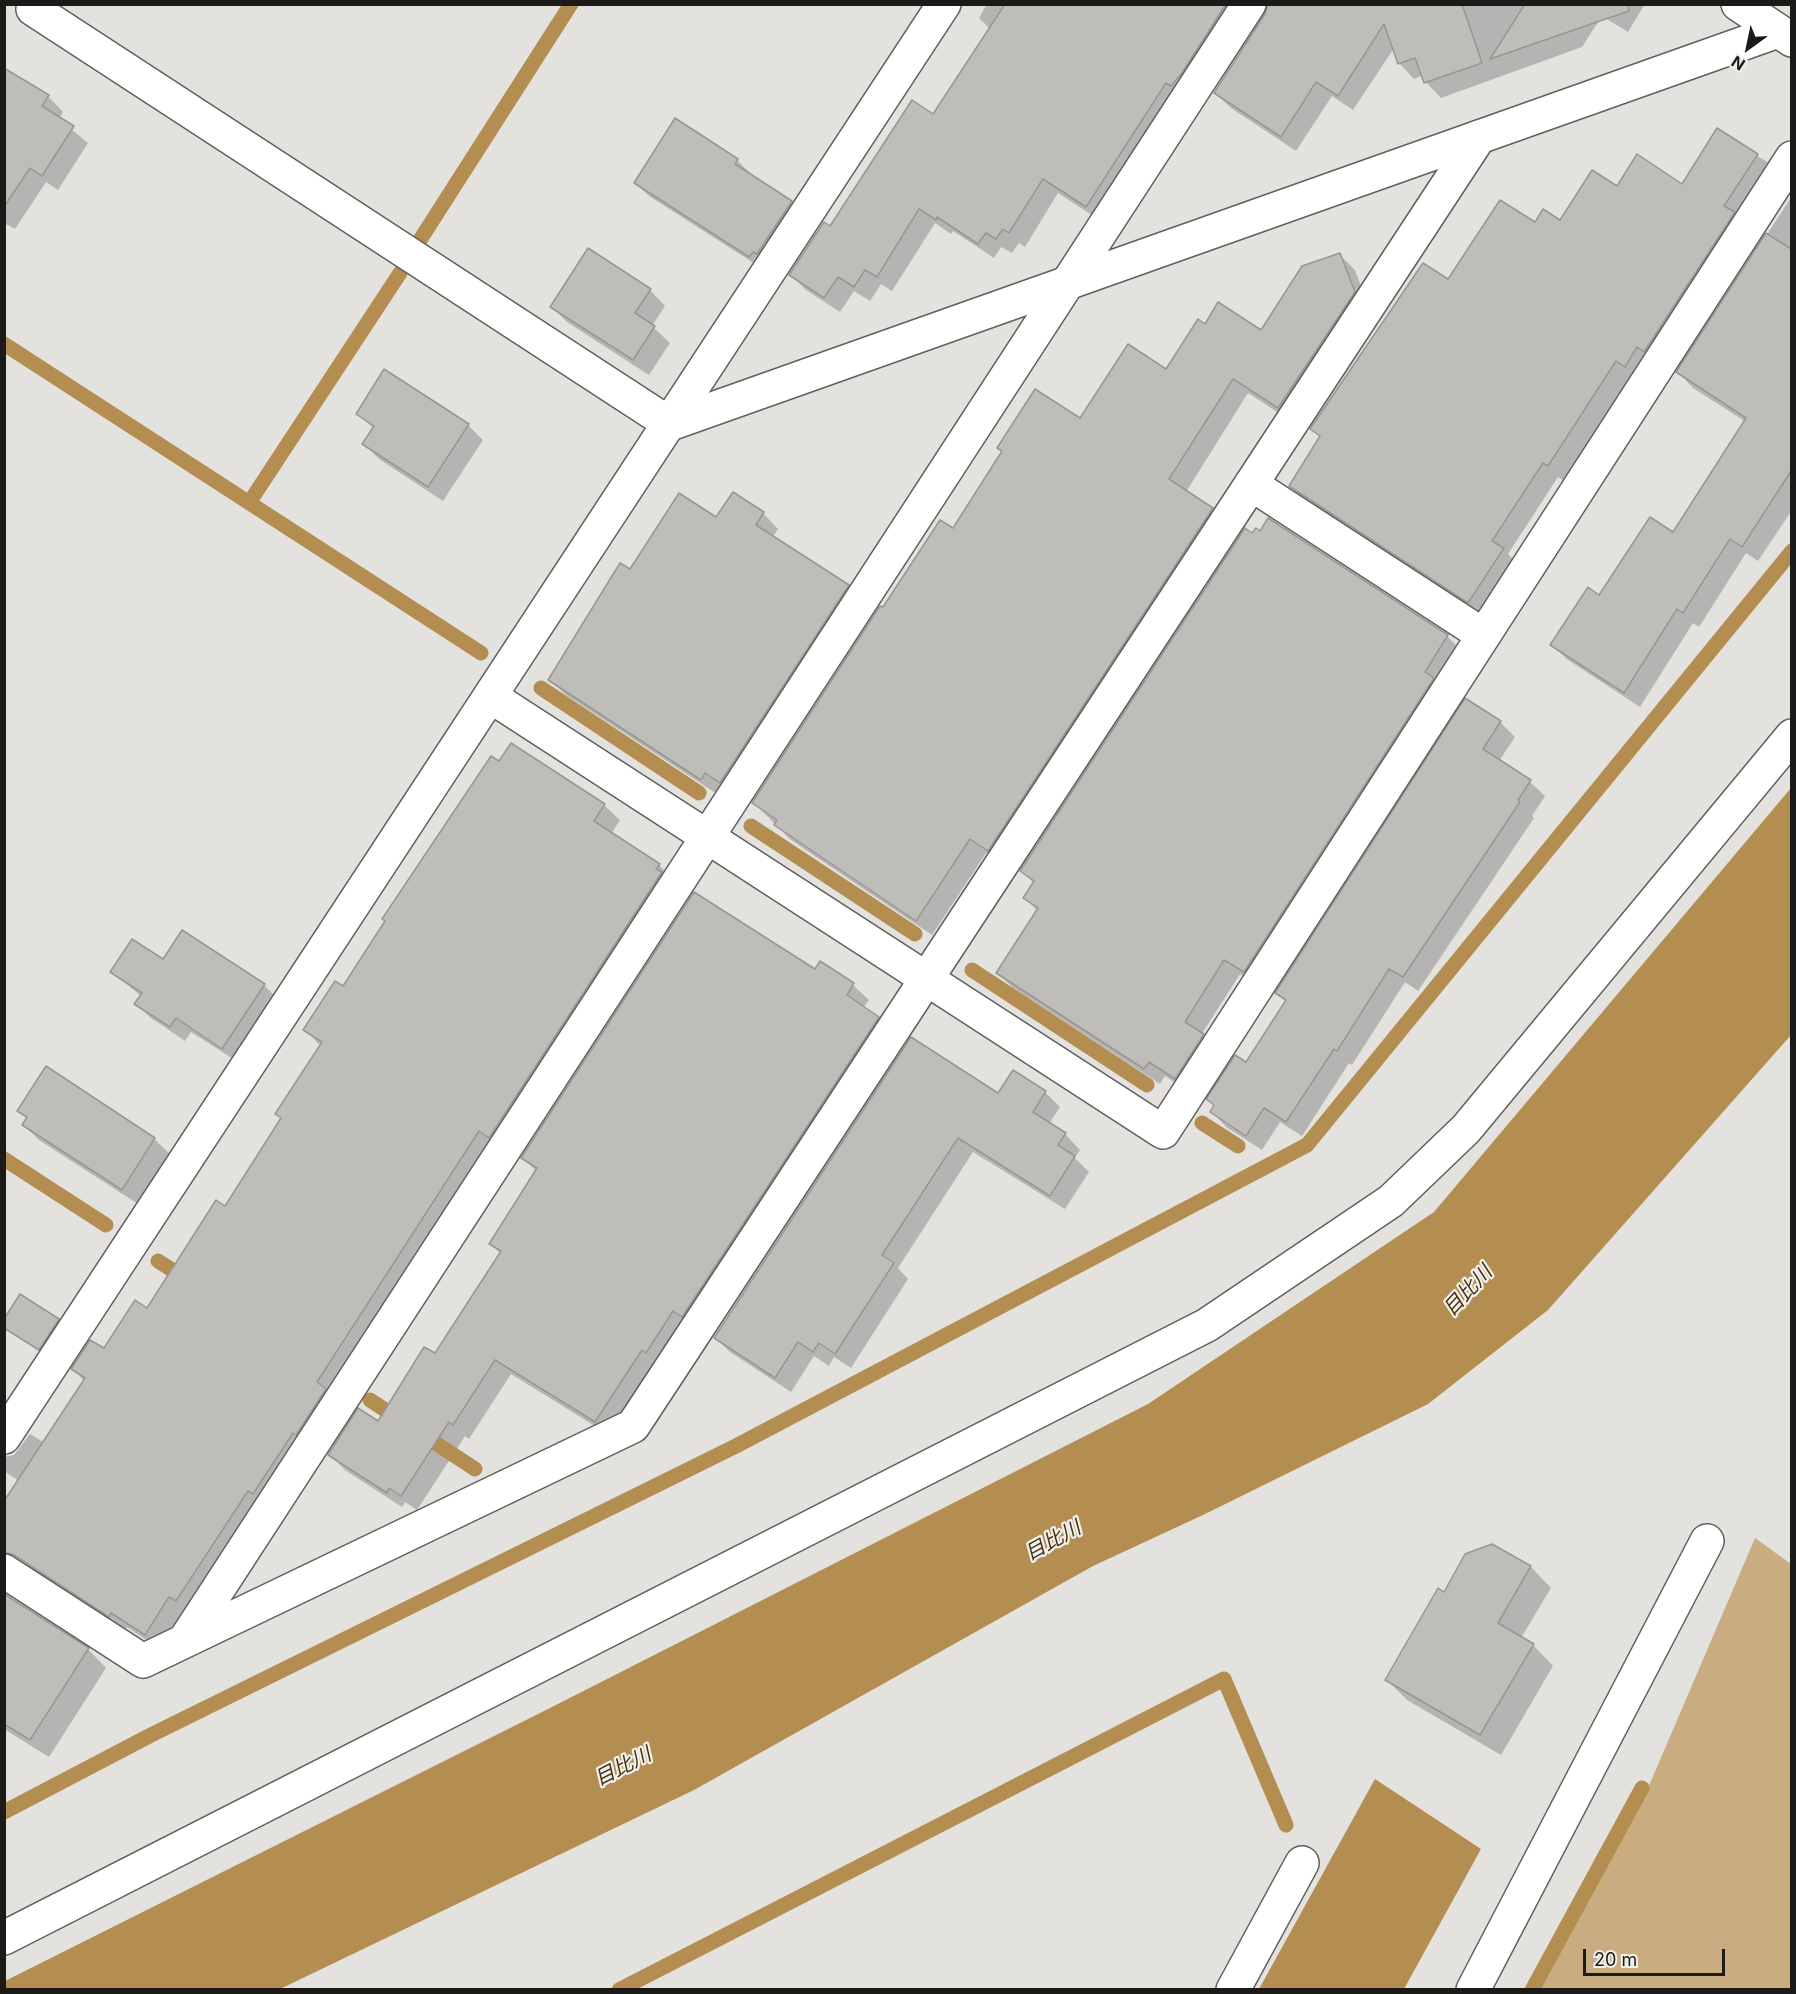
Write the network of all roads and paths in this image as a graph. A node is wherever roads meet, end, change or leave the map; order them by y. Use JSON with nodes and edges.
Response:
{"nodes":[{"id":1,"x":944,"y":4,"type":"edge"},
{"id":2,"x":1249,"y":4,"type":"edge"},
{"id":3,"x":1738,"y":4,"type":"edge"},
{"id":4,"x":33,"y":9,"type":"dead end"},
{"id":5,"x":1785,"y":36,"type":"edge"},
{"id":6,"x":1479,"y":137,"type":"junction"},
{"id":7,"x":1791,"y":158,"type":"edge"},
{"id":8,"x":1067,"y":284,"type":"junction"},
{"id":9,"x":670,"y":424,"type":"junction"},
{"id":10,"x":1251,"y":484,"type":"junction"},
{"id":11,"x":1483,"y":635,"type":"junction"},
{"id":12,"x":490,"y":696,"type":"junction"},
{"id":13,"x":1791,"y":736,"type":"edge"},
{"id":14,"x":707,"y":837,"type":"junction"},
{"id":15,"x":926,"y":979,"type":"junction"},
{"id":16,"x":4,"y":1437,"type":"edge"},
{"id":17,"x":1707,"y":1541,"type":"dead end"},
{"id":18,"x":4,"y":1571,"type":"edge"},
{"id":19,"x":185,"y":1641,"type":"junction"},
{"id":20,"x":1302,"y":1863,"type":"dead end"},
{"id":21,"x":4,"y":1938,"type":"edge"},
{"id":22,"x":1233,"y":1989,"type":"edge"},
{"id":23,"x":1473,"y":1989,"type":"edge"}],
"edges":[{"from":1,"to":9,"type":"street"},
{"from":2,"to":8,"type":"street"},
{"from":3,"to":5,"type":"street"},
{"from":4,"to":9,"type":"street"},
{"from":5,"to":6,"type":"street"},
{"from":6,"to":8,"type":"street"},
{"from":6,"to":10,"type":"street"},
{"from":7,"to":11,"type":"street"},
{"from":8,"to":9,"type":"street"},
{"from":8,"to":14,"type":"street"},
{"from":9,"to":12,"type":"street"},
{"from":10,"to":11,"type":"street"},
{"from":10,"to":15,"type":"street"},
{"from":11,"to":15,"type":"street"},
{"from":12,"to":14,"type":"street"},
{"from":12,"to":16,"type":"street"},
{"from":13,"to":21,"type":"street"},
{"from":14,"to":15,"type":"street"},
{"from":14,"to":19,"type":"street"},
{"from":15,"to":19,"type":"street"},
{"from":17,"to":23,"type":"street"},
{"from":18,"to":19,"type":"street"},
{"from":20,"to":22,"type":"street"}]}
